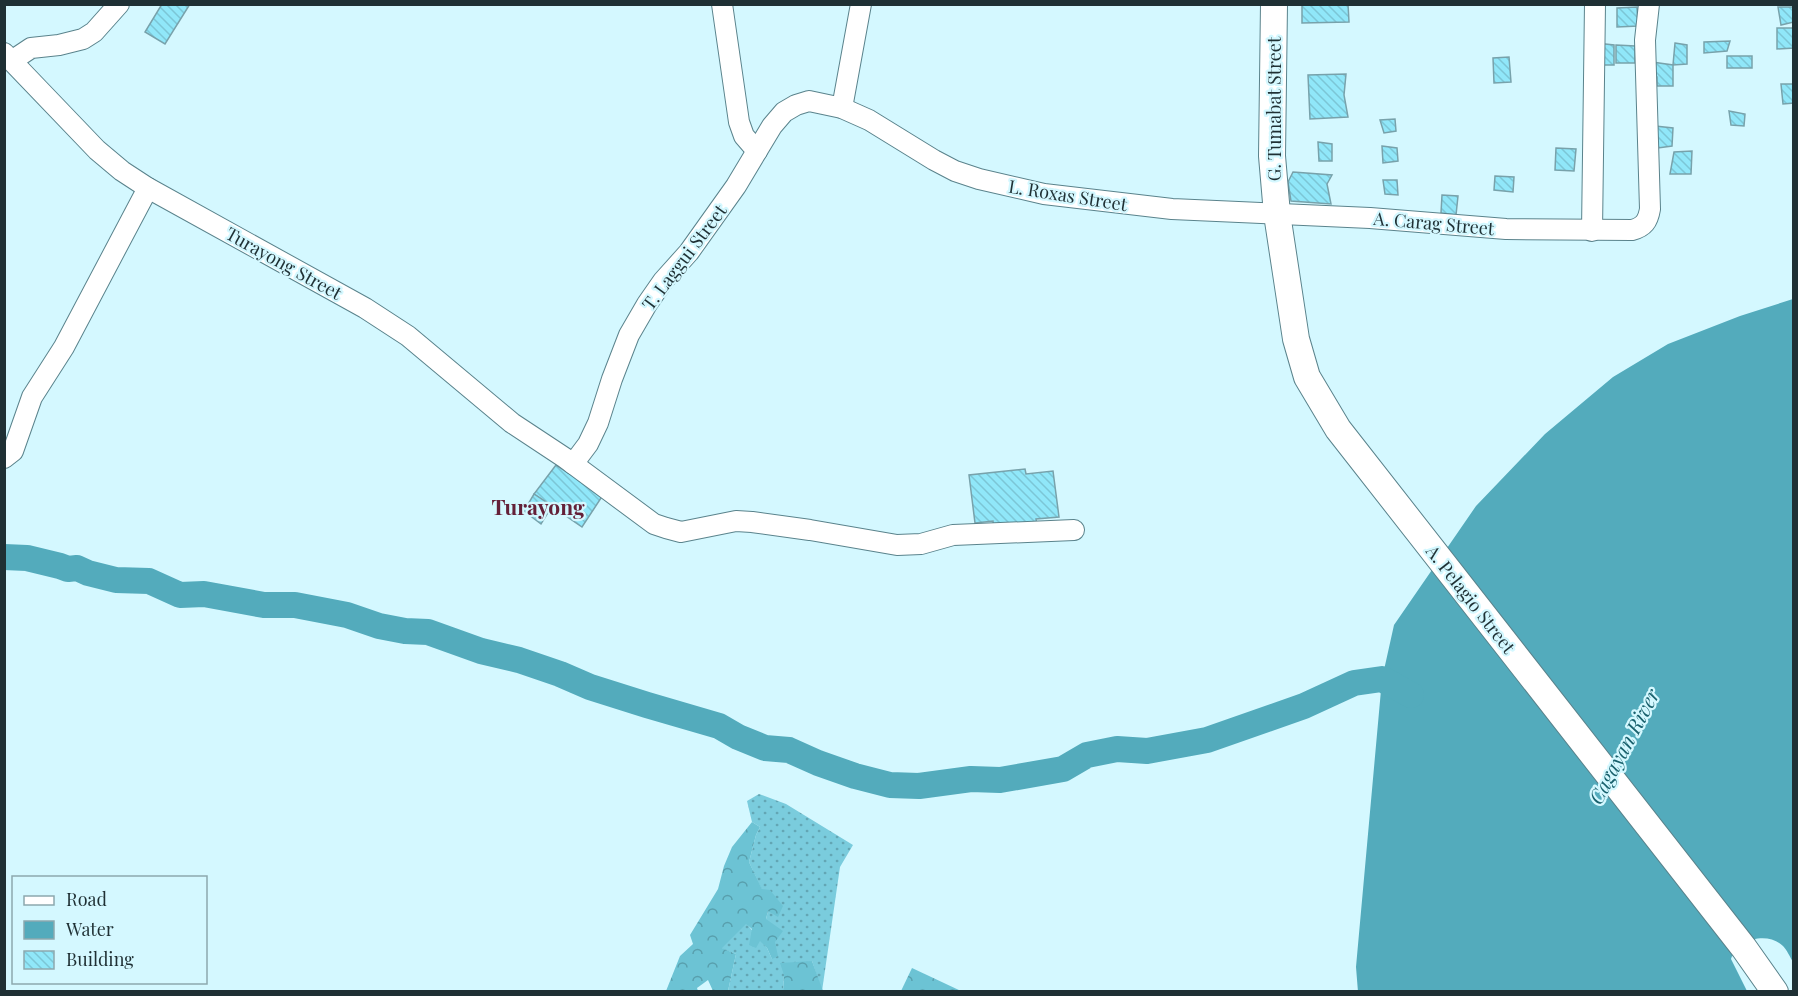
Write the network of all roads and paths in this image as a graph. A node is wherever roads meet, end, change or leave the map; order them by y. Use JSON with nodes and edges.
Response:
{"nodes":[{"id":1,"x":119,"y":4,"type":"edge"},
{"id":2,"x":722,"y":4,"type":"edge"},
{"id":3,"x":861,"y":4,"type":"edge"},
{"id":4,"x":1274,"y":4,"type":"edge"},
{"id":5,"x":1595,"y":4,"type":"edge"},
{"id":6,"x":1649,"y":4,"type":"edge"},
{"id":7,"x":9,"y":57,"type":"edge"},
{"id":8,"x":842,"y":108,"type":"junction"},
{"id":9,"x":757,"y":151,"type":"junction"},
{"id":10,"x":148,"y":188,"type":"junction"},
{"id":11,"x":1276,"y":214,"type":"junction"},
{"id":12,"x":1592,"y":231,"type":"junction"},
{"id":13,"x":4,"y":458,"type":"edge"},
{"id":14,"x":573,"y":464,"type":"junction"},
{"id":15,"x":1074,"y":530,"type":"dead end"},
{"id":16,"x":1775,"y":992,"type":"edge"}],
"edges":[{"from":1,"to":7,"type":"street"},
{"from":2,"to":9,"type":"street"},
{"from":3,"to":8,"type":"street"},
{"from":4,"to":11,"type":"main road","name":"G. Tumabat Street"},
{"from":5,"to":12,"type":"street"},
{"from":6,"to":12,"type":"street","name":"A. Carag Street"},
{"from":7,"to":10,"type":"street","name":"Turayong Street"},
{"from":8,"to":9,"type":"street","name":"T. Laggui Street"},
{"from":8,"to":11,"type":"street","name":"L. Roxas Street"},
{"from":9,"to":14,"type":"street","name":"T. Laggui Street"},
{"from":10,"to":13,"type":"street"},
{"from":10,"to":14,"type":"street","name":"Turayong Street"},
{"from":11,"to":12,"type":"street","name":"A. Carag Street"},
{"from":11,"to":16,"type":"main road","name":"A. Pelagio Street"},
{"from":14,"to":15,"type":"street","name":"Turayong Street"}]}
